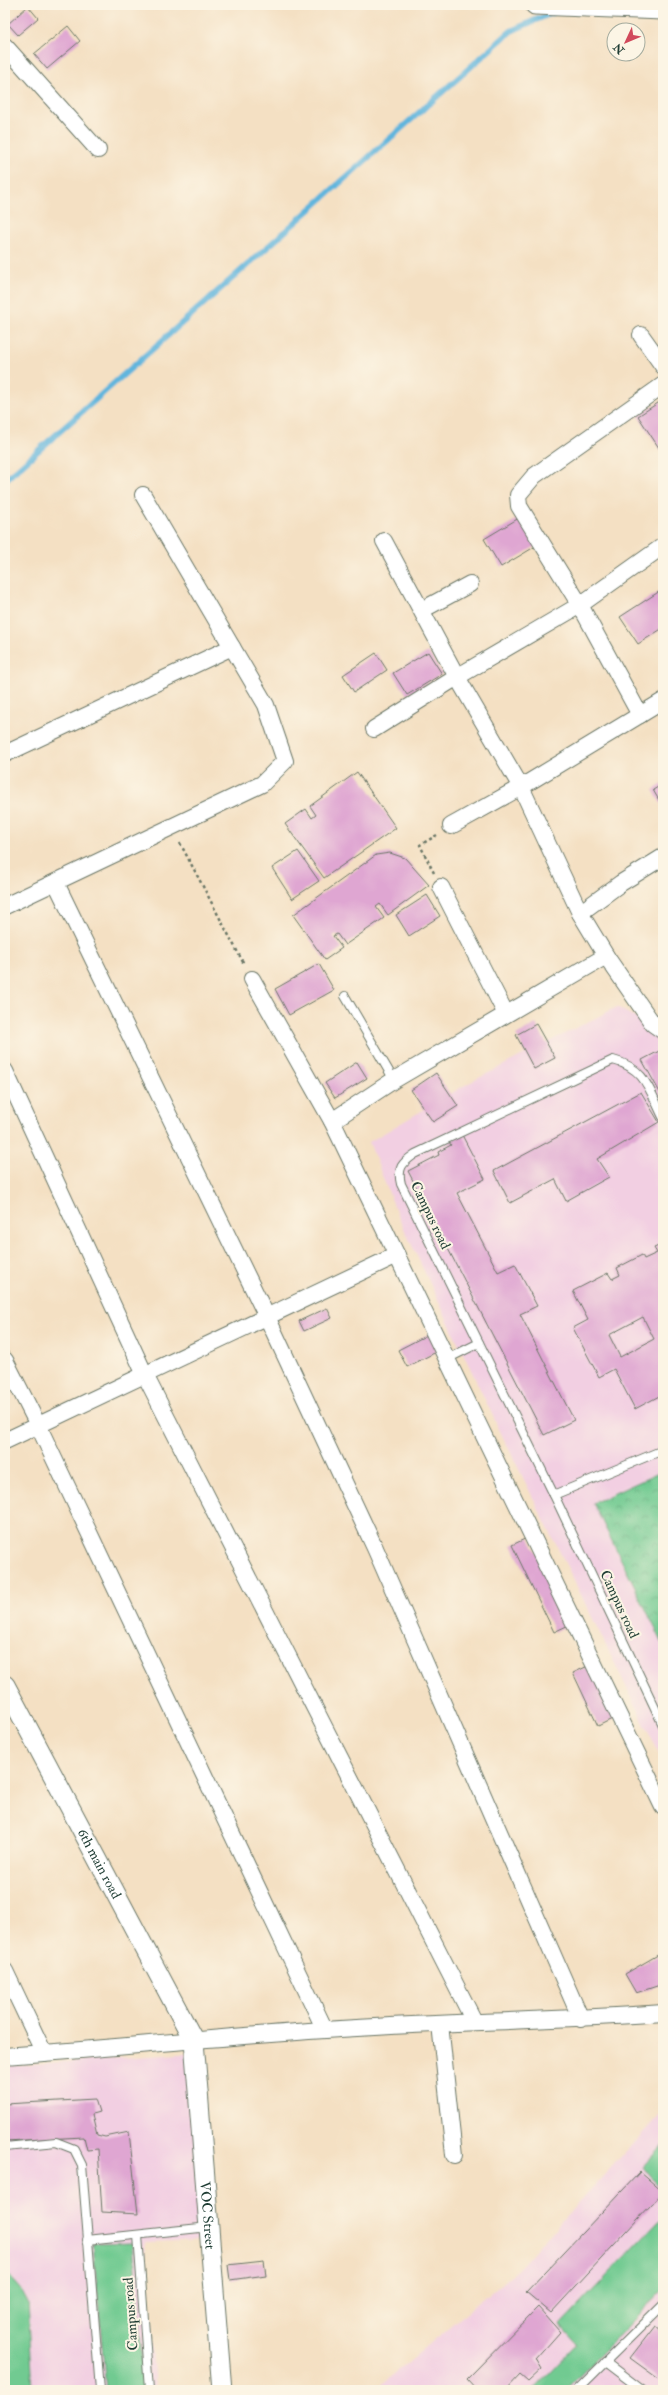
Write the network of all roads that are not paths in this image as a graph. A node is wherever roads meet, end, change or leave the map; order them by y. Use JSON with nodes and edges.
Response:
{"nodes":[{"id":1,"x":544,"y":5,"type":"edge"},
{"id":2,"x":663,"y":10,"type":"edge"},
{"id":3,"x":5,"y":46,"type":"edge"},
{"id":4,"x":98,"y":150,"type":"dead end"},
{"id":5,"x":641,"y":335,"type":"dead end"},
{"id":6,"x":663,"y":366,"type":"edge"},
{"id":7,"x":663,"y":385,"type":"edge"},
{"id":8,"x":143,"y":495,"type":"dead end"},
{"id":9,"x":384,"y":541,"type":"dead end"},
{"id":10,"x":663,"y":546,"type":"edge"},
{"id":11,"x":470,"y":584,"type":"dead end"},
{"id":12,"x":580,"y":605,"type":"junction"},
{"id":13,"x":422,"y":610,"type":"junction"},
{"id":14,"x":232,"y":647,"type":"junction"},
{"id":15,"x":456,"y":677,"type":"junction"},
{"id":16,"x":663,"y":701,"type":"edge"},
{"id":17,"x":640,"y":715,"type":"junction"},
{"id":18,"x":374,"y":729,"type":"dead end"},
{"id":19,"x":5,"y":754,"type":"edge"},
{"id":20,"x":521,"y":787,"type":"junction"},
{"id":21,"x":451,"y":826,"type":"dead end"},
{"id":22,"x":663,"y":857,"type":"edge"},
{"id":23,"x":56,"y":883,"type":"junction"},
{"id":24,"x":441,"y":888,"type":"road end"},
{"id":25,"x":5,"y":906,"type":"edge"},
{"id":26,"x":580,"y":913,"type":"junction"},
{"id":27,"x":606,"y":956,"type":"junction"},
{"id":28,"x":252,"y":979,"type":"road end"},
{"id":29,"x":345,"y":996,"type":"dead end"},
{"id":30,"x":506,"y":1014,"type":"junction"},
{"id":31,"x":663,"y":1031,"type":"edge"},
{"id":32,"x":5,"y":1071,"type":"edge"},
{"id":33,"x":394,"y":1080,"type":"junction"},
{"id":34,"x":663,"y":1117,"type":"edge"},
{"id":35,"x":332,"y":1121,"type":"junction"},
{"id":36,"x":397,"y":1255,"type":"junction"},
{"id":37,"x":267,"y":1316,"type":"junction"},
{"id":38,"x":478,"y":1343,"type":"junction"},
{"id":39,"x":447,"y":1359,"type":"junction"},
{"id":40,"x":5,"y":1360,"type":"edge"},
{"id":41,"x":145,"y":1375,"type":"junction"},
{"id":42,"x":38,"y":1425,"type":"junction"},
{"id":43,"x":5,"y":1441,"type":"edge"},
{"id":44,"x":663,"y":1450,"type":"edge"},
{"id":45,"x":554,"y":1495,"type":"junction"},
{"id":46,"x":5,"y":1685,"type":"edge"},
{"id":47,"x":663,"y":1724,"type":"edge"},
{"id":48,"x":663,"y":1807,"type":"edge"},
{"id":49,"x":5,"y":1971,"type":"edge"},
{"id":50,"x":663,"y":2013,"type":"edge"},
{"id":51,"x":581,"y":2019,"type":"junction"},
{"id":52,"x":474,"y":2021,"type":"junction"},
{"id":53,"x":440,"y":2024,"type":"junction"},
{"id":54,"x":325,"y":2030,"type":"junction"},
{"id":55,"x":194,"y":2041,"type":"junction"},
{"id":56,"x":44,"y":2053,"type":"junction"},
{"id":57,"x":5,"y":2056,"type":"edge"},
{"id":58,"x":5,"y":2147,"type":"edge"},
{"id":59,"x":454,"y":2155,"type":"dead end"},
{"id":60,"x":209,"y":2227,"type":"junction"},
{"id":61,"x":138,"y":2235,"type":"junction"},
{"id":62,"x":87,"y":2240,"type":"junction"},
{"id":63,"x":663,"y":2305,"type":"edge"},
{"id":64,"x":605,"y":2362,"type":"junction"},
{"id":65,"x":100,"y":2390,"type":"edge"},
{"id":66,"x":149,"y":2390,"type":"edge"},
{"id":67,"x":222,"y":2390,"type":"edge"},
{"id":68,"x":578,"y":2390,"type":"edge"},
{"id":69,"x":642,"y":2390,"type":"edge"}],
"edges":[{"from":1,"to":2,"type":"street"},
{"from":3,"to":4,"type":"street"},
{"from":5,"to":6,"type":"street"},
{"from":7,"to":12,"type":"street"},
{"from":8,"to":14,"type":"street"},
{"from":9,"to":13,"type":"street"},
{"from":10,"to":12,"type":"street"},
{"from":11,"to":13,"type":"street"},
{"from":12,"to":15,"type":"street"},
{"from":12,"to":17,"type":"street"},
{"from":13,"to":15,"type":"street"},
{"from":14,"to":19,"type":"street"},
{"from":14,"to":23,"type":"street"},
{"from":15,"to":18,"type":"street"},
{"from":15,"to":20,"type":"street"},
{"from":16,"to":17,"type":"street"},
{"from":17,"to":20,"type":"street"},
{"from":20,"to":21,"type":"street"},
{"from":20,"to":26,"type":"street"},
{"from":22,"to":26,"type":"street"},
{"from":23,"to":25,"type":"street"},
{"from":23,"to":37,"type":"street"},
{"from":24,"to":30,"type":"street"},
{"from":26,"to":27,"type":"street"},
{"from":27,"to":30,"type":"street"},
{"from":27,"to":31,"type":"street"},
{"from":28,"to":35,"type":"street"},
{"from":29,"to":33,"type":"lane"},
{"from":30,"to":33,"type":"street"},
{"from":32,"to":41,"type":"street"},
{"from":33,"to":35,"type":"street"},
{"from":34,"to":38,"type":"lane","name":"Campus road"},
{"from":35,"to":36,"type":"street"},
{"from":36,"to":37,"type":"street"},
{"from":36,"to":39,"type":"street"},
{"from":37,"to":41,"type":"street"},
{"from":37,"to":51,"type":"street"},
{"from":38,"to":39,"type":"lane"},
{"from":38,"to":45,"type":"lane","name":"Campus road"},
{"from":39,"to":48,"type":"street"},
{"from":40,"to":42,"type":"street"},
{"from":41,"to":42,"type":"street"},
{"from":41,"to":52,"type":"street"},
{"from":42,"to":43,"type":"street"},
{"from":42,"to":54,"type":"street"},
{"from":44,"to":45,"type":"lane"},
{"from":45,"to":47,"type":"lane","name":"Campus road"},
{"from":46,"to":55,"type":"street","name":"6th main road"},
{"from":49,"to":56,"type":"street"},
{"from":50,"to":51,"type":"street"},
{"from":51,"to":52,"type":"street"},
{"from":52,"to":53,"type":"street"},
{"from":53,"to":54,"type":"street"},
{"from":53,"to":59,"type":"street"},
{"from":54,"to":55,"type":"street"},
{"from":55,"to":56,"type":"street"},
{"from":55,"to":60,"type":"street","name":"VOC Street"},
{"from":56,"to":57,"type":"street"},
{"from":58,"to":62,"type":"lane"},
{"from":60,"to":61,"type":"lane"},
{"from":60,"to":67,"type":"street","name":"VOC Street"},
{"from":61,"to":62,"type":"lane"},
{"from":61,"to":66,"type":"lane","name":"Campus road"},
{"from":62,"to":65,"type":"lane"},
{"from":63,"to":64,"type":"lane"},
{"from":64,"to":68,"type":"lane"},
{"from":64,"to":69,"type":"lane"}]}
